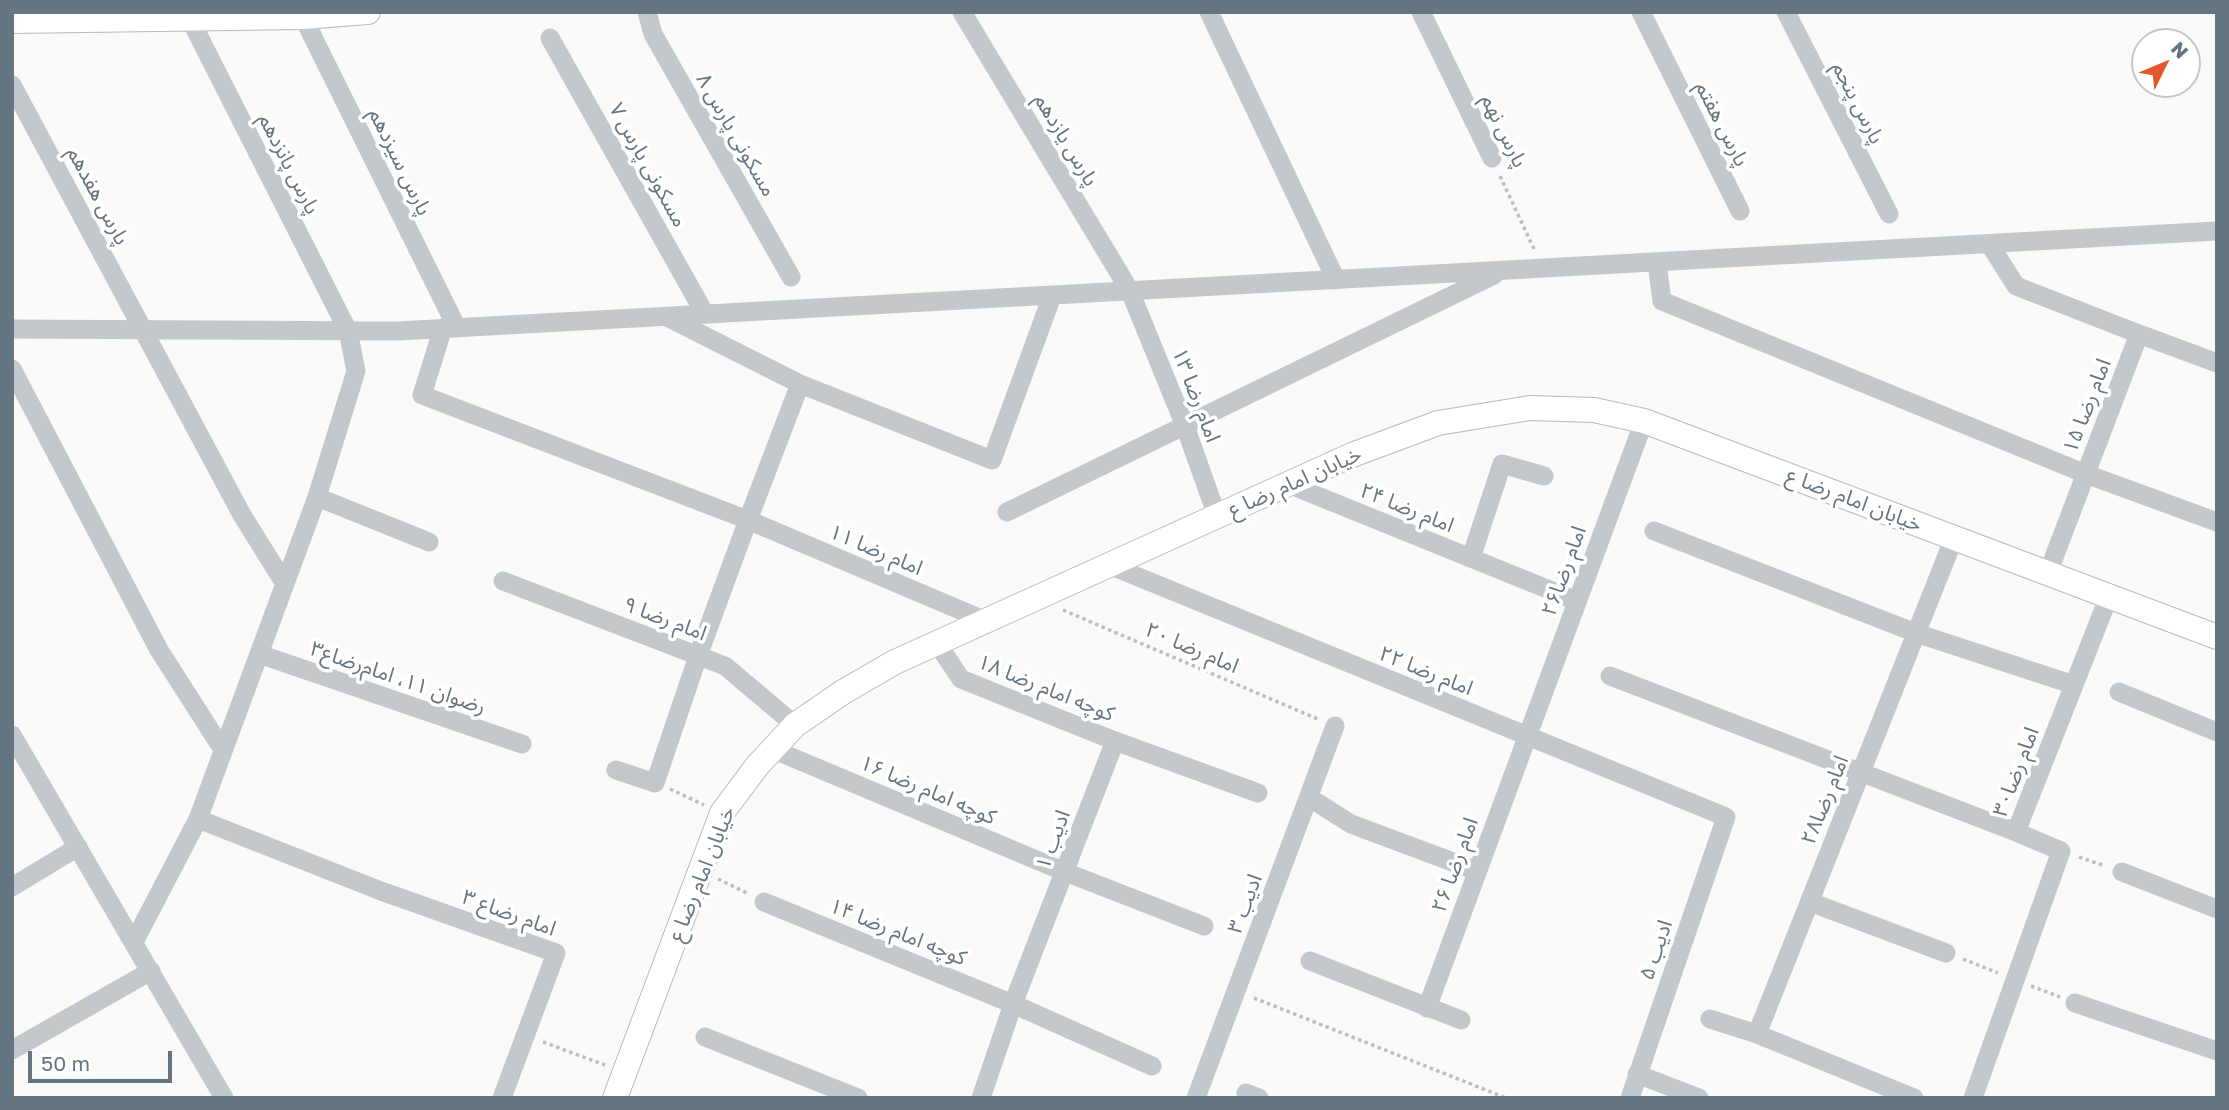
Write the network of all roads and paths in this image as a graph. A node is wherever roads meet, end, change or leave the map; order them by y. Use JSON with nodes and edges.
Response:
{"nodes":[{"id":1,"x":368,"y":12,"type":"edge"},
{"id":2,"x":648,"y":12,"type":"edge"},
{"id":3,"x":962,"y":12,"type":"edge"},
{"id":4,"x":1209,"y":12,"type":"edge"},
{"id":5,"x":1421,"y":12,"type":"edge"},
{"id":6,"x":1641,"y":12,"type":"edge"},
{"id":7,"x":1786,"y":12,"type":"edge"},
{"id":8,"x":258,"y":15,"type":"edge"},
{"id":9,"x":303,"y":17,"type":"junction"},
{"id":10,"x":190,"y":19,"type":"junction"},
{"id":11,"x":12,"y":21,"type":"edge"},
{"id":12,"x":550,"y":38,"type":"dead end"},
{"id":13,"x":12,"y":85,"type":"edge"},
{"id":14,"x":1492,"y":158,"type":"joint"},
{"id":15,"x":1740,"y":211,"type":"dead end"},
{"id":16,"x":1889,"y":214,"type":"dead end"},
{"id":17,"x":2217,"y":231,"type":"edge"},
{"id":18,"x":1990,"y":245,"type":"junction"},
{"id":19,"x":1657,"y":263,"type":"junction"},
{"id":20,"x":1543,"y":269,"type":"junction"},
{"id":21,"x":1501,"y":272,"type":"junction"},
{"id":22,"x":791,"y":277,"type":"dead end"},
{"id":23,"x":1336,"y":280,"type":"junction"},
{"id":24,"x":1130,"y":291,"type":"junction"},
{"id":25,"x":1052,"y":296,"type":"junction"},
{"id":26,"x":705,"y":314,"type":"junction"},
{"id":27,"x":665,"y":317,"type":"junction"},
{"id":28,"x":450,"y":328,"type":"junction"},
{"id":29,"x":12,"y":329,"type":"edge"},
{"id":30,"x":144,"y":330,"type":"junction"},
{"id":31,"x":348,"y":331,"type":"junction"},
{"id":32,"x":2139,"y":334,"type":"junction"},
{"id":33,"x":2217,"y":363,"type":"edge"},
{"id":34,"x":12,"y":369,"type":"edge"},
{"id":35,"x":800,"y":384,"type":"junction"},
{"id":36,"x":1644,"y":421,"type":"junction"},
{"id":37,"x":1185,"y":426,"type":"junction"},
{"id":38,"x":2086,"y":474,"type":"junction"},
{"id":39,"x":1544,"y":476,"type":"dead end"},
{"id":40,"x":1288,"y":484,"type":"junction"},
{"id":41,"x":317,"y":497,"type":"junction"},
{"id":42,"x":1007,"y":512,"type":"dead end"},
{"id":43,"x":1217,"y":516,"type":"junction"},
{"id":44,"x":748,"y":520,"type":"junction"},
{"id":45,"x":2217,"y":522,"type":"edge"},
{"id":46,"x":1654,"y":531,"type":"dead end"},
{"id":47,"x":1954,"y":538,"type":"junction"},
{"id":48,"x":429,"y":542,"type":"dead end"},
{"id":49,"x":1471,"y":558,"type":"junction"},
{"id":50,"x":1109,"y":565,"type":"junction"},
{"id":51,"x":2048,"y":573,"type":"junction"},
{"id":52,"x":503,"y":581,"type":"dead end"},
{"id":53,"x":285,"y":584,"type":"junction"},
{"id":54,"x":2109,"y":596,"type":"junction"},
{"id":55,"x":1035,"y":598,"type":"junction"},
{"id":56,"x":1577,"y":601,"type":"junction"},
{"id":57,"x":986,"y":621,"type":"junction"},
{"id":58,"x":1916,"y":633,"type":"junction"},
{"id":59,"x":2217,"y":637,"type":"edge"},
{"id":60,"x":937,"y":643,"type":"junction"},
{"id":61,"x":259,"y":654,"type":"junction"},
{"id":62,"x":698,"y":656,"type":"junction"},
{"id":63,"x":1611,"y":676,"type":"dead end"},
{"id":64,"x":2074,"y":685,"type":"junction"},
{"id":65,"x":2119,"y":692,"type":"dead end"},
{"id":66,"x":795,"y":725,"type":"junction"},
{"id":67,"x":1335,"y":726,"type":"joint"},
{"id":68,"x":2217,"y":732,"type":"edge"},
{"id":69,"x":12,"y":735,"type":"edge"},
{"id":70,"x":1526,"y":737,"type":"junction"},
{"id":71,"x":1115,"y":741,"type":"junction"},
{"id":72,"x":522,"y":744,"type":"dead end"},
{"id":73,"x":772,"y":749,"type":"junction"},
{"id":74,"x":223,"y":750,"type":"junction"},
{"id":75,"x":616,"y":770,"type":"dead end"},
{"id":76,"x":1861,"y":773,"type":"junction"},
{"id":77,"x":655,"y":783,"type":"junction"},
{"id":78,"x":1258,"y":793,"type":"dead end"},
{"id":79,"x":1310,"y":798,"type":"junction"},
{"id":80,"x":722,"y":813,"type":"junction"},
{"id":81,"x":1726,"y":817,"type":"joint"},
{"id":82,"x":198,"y":819,"type":"junction"},
{"id":83,"x":2016,"y":832,"type":"junction"},
{"id":84,"x":78,"y":847,"type":"junction"},
{"id":85,"x":2061,"y":851,"type":"junction"},
{"id":86,"x":700,"y":870,"type":"junction"},
{"id":87,"x":1477,"y":871,"type":"junction"},
{"id":88,"x":1065,"y":872,"type":"junction"},
{"id":89,"x":2122,"y":872,"type":"joint"},
{"id":90,"x":12,"y":887,"type":"edge"},
{"id":91,"x":764,"y":902,"type":"joint"},
{"id":92,"x":1810,"y":902,"type":"junction"},
{"id":93,"x":2217,"y":909,"type":"edge"},
{"id":94,"x":1203,"y":926,"type":"dead end"},
{"id":95,"x":134,"y":942,"type":"junction"},
{"id":96,"x":1946,"y":953,"type":"dead end"},
{"id":97,"x":1310,"y":961,"type":"dead end"},
{"id":98,"x":151,"y":971,"type":"junction"},
{"id":99,"x":1236,"y":991,"type":"junction"},
{"id":100,"x":2075,"y":1003,"type":"dead end"},
{"id":101,"x":1013,"y":1004,"type":"junction"},
{"id":102,"x":1427,"y":1008,"type":"junction"},
{"id":103,"x":1710,"y":1019,"type":"dead end"},
{"id":104,"x":1461,"y":1020,"type":"dead end"},
{"id":105,"x":1757,"y":1034,"type":"junction"},
{"id":106,"x":525,"y":1036,"type":"junction"},
{"id":107,"x":705,"y":1038,"type":"dead end"},
{"id":108,"x":12,"y":1050,"type":"edge"},
{"id":109,"x":2217,"y":1051,"type":"edge"},
{"id":110,"x":1152,"y":1066,"type":"dead end"},
{"id":111,"x":624,"y":1072,"type":"junction"},
{"id":112,"x":1637,"y":1074,"type":"junction"},
{"id":113,"x":226,"y":1097,"type":"edge"},
{"id":114,"x":502,"y":1098,"type":"edge"},
{"id":115,"x":615,"y":1098,"type":"edge"},
{"id":116,"x":858,"y":1098,"type":"edge"},
{"id":117,"x":981,"y":1098,"type":"edge"},
{"id":118,"x":1196,"y":1098,"type":"edge"},
{"id":119,"x":1506,"y":1098,"type":"edge"},
{"id":120,"x":1630,"y":1098,"type":"edge"},
{"id":121,"x":1699,"y":1098,"type":"edge"},
{"id":122,"x":1914,"y":1098,"type":"edge"},
{"id":123,"x":1973,"y":1098,"type":"edge"}],
"edges":[{"from":1,"to":9,"type":"main road"},
{"from":2,"to":22,"type":"street","name":"مسکونی پارس ۸"},
{"from":3,"to":24,"type":"street","name":"پارس‌‌ یازدهم"},
{"from":4,"to":23,"type":"street"},
{"from":5,"to":14,"type":"street","name":"پارس‌‌ نهم"},
{"from":6,"to":15,"type":"street","name":"پارس‌‌ هفتم"},
{"from":7,"to":16,"type":"street","name":"پارس‌‌ پنجم"},
{"from":8,"to":9,"type":"main road"},
{"from":8,"to":10,"type":"main road"},
{"from":9,"to":28,"type":"street","name":"پارس‌ سیزدهم"},
{"from":10,"to":11,"type":"main road"},
{"from":10,"to":31,"type":"street","name":"پارس‌ پانزدهم"},
{"from":12,"to":26,"type":"street","name":"مسکونی ‌پارس ۷"},
{"from":13,"to":30,"type":"street","name":"پارس‌ هفدهم"},
{"from":14,"to":20,"type":"path","name":"پارس‌‌ نهم"},
{"from":17,"to":18,"type":"street"},
{"from":18,"to":19,"type":"street"},
{"from":18,"to":32,"type":"street"},
{"from":19,"to":20,"type":"street"},
{"from":19,"to":38,"type":"street"},
{"from":20,"to":21,"type":"street"},
{"from":21,"to":23,"type":"street"},
{"from":21,"to":37,"type":"street"},
{"from":23,"to":24,"type":"street"},
{"from":24,"to":25,"type":"street"},
{"from":24,"to":37,"type":"street","name":"امام رضا ۱۳"},
{"from":25,"to":26,"type":"street"},
{"from":25,"to":35,"type":"street"},
{"from":26,"to":27,"type":"street"},
{"from":27,"to":28,"type":"street"},
{"from":27,"to":35,"type":"street"},
{"from":28,"to":31,"type":"street"},
{"from":28,"to":44,"type":"street","name":"امام رضا ۱۱"},
{"from":29,"to":30,"type":"street"},
{"from":30,"to":31,"type":"street"},
{"from":30,"to":53,"type":"street","name":"پارس‌ هفدهم"},
{"from":31,"to":41,"type":"street","name":"پارس‌ پانزدهم"},
{"from":32,"to":33,"type":"street"},
{"from":32,"to":38,"type":"street","name":"۱۵ امام رضا"},
{"from":34,"to":74,"type":"street"},
{"from":35,"to":44,"type":"street"},
{"from":36,"to":40,"type":"main road","name":"خیابان امام رضا ع"},
{"from":36,"to":47,"type":"main road","name":"خیابان امام رضا ع"},
{"from":36,"to":56,"type":"street","name":"امام رضا۲۶"},
{"from":37,"to":42,"type":"street"},
{"from":37,"to":43,"type":"street","name":"امام رضا ۱۳"},
{"from":38,"to":45,"type":"street"},
{"from":38,"to":51,"type":"street","name":"۱۵ امام رضا"},
{"from":39,"to":49,"type":"street","name":"امام رضا ۲۴"},
{"from":40,"to":43,"type":"main road","name":"خیابان امام رضا ع"},
{"from":40,"to":49,"type":"street","name":"امام رضا ۲۴"},
{"from":41,"to":48,"type":"street"},
{"from":41,"to":53,"type":"street","name":"پارس‌ پانزدهم"},
{"from":43,"to":50,"type":"main road","name":"خیابان امام رضا ع"},
{"from":44,"to":57,"type":"street","name":"امام رضا ۱۱"},
{"from":44,"to":62,"type":"street"},
{"from":46,"to":58,"type":"street"},
{"from":47,"to":51,"type":"main road","name":"خیابان امام رضا ع"},
{"from":47,"to":58,"type":"street","name":"امام رضا۲۸"},
{"from":49,"to":56,"type":"street","name":"امام رضا ۲۴"},
{"from":50,"to":55,"type":"main road","name":"خیابان امام رضا ع"},
{"from":50,"to":70,"type":"street","name":"امام رضا ۲۲"},
{"from":51,"to":54,"type":"main road","name":"خیابان امام رضا ع"},
{"from":52,"to":62,"type":"street","name":"امام رضا ۹"},
{"from":53,"to":61,"type":"street","name":"پارس‌ پانزدهم"},
{"from":54,"to":59,"type":"main road","name":"خیابان امام رضا ع"},
{"from":54,"to":64,"type":"street","name":"امام رضا۳۰"},
{"from":55,"to":57,"type":"main road","name":"خیابان امام رضا ع"},
{"from":55,"to":67,"type":"path","name":"امام رضا ۲۰"},
{"from":56,"to":70,"type":"street","name":"امام رضا۲۶"},
{"from":57,"to":60,"type":"main road","name":"خیابان امام رضا ع"},
{"from":58,"to":64,"type":"street"},
{"from":58,"to":76,"type":"street","name":"امام رضا۲۸"},
{"from":60,"to":66,"type":"main road","name":"خیابان امام رضا ع"},
{"from":60,"to":71,"type":"street","name":"کوچه امام رضا ۱۸"},
{"from":61,"to":72,"type":"street","name":"رضوان ۱۱، امام‌رضا‌ع‌۳"},
{"from":61,"to":74,"type":"street","name":"پارس‌ پانزدهم"},
{"from":62,"to":66,"type":"street","name":"امام رضا ۹"},
{"from":62,"to":77,"type":"street"},
{"from":63,"to":76,"type":"street"},
{"from":64,"to":83,"type":"street","name":"امام رضا۳۰"},
{"from":65,"to":68,"type":"street"},
{"from":66,"to":73,"type":"main road","name":"خیابان امام رضا ع"},
{"from":67,"to":79,"type":"street","name":"ادیب ۳"},
{"from":69,"to":84,"type":"street"},
{"from":70,"to":81,"type":"street","name":"امام رضا ۲۲"},
{"from":70,"to":87,"type":"street","name":"امام رضا ۲۶"},
{"from":71,"to":78,"type":"street"},
{"from":71,"to":88,"type":"street","name":"ادیب ۱"},
{"from":73,"to":80,"type":"main road","name":"خیابان امام رضا ع"},
{"from":73,"to":88,"type":"street","name":"کوچه امام رضا ۱۶"},
{"from":74,"to":82,"type":"street","name":"پارس‌ پانزدهم"},
{"from":75,"to":77,"type":"street"},
{"from":76,"to":83,"type":"street"},
{"from":76,"to":92,"type":"street","name":"امام رضا۲۸"},
{"from":77,"to":80,"type":"path"},
{"from":79,"to":87,"type":"street"},
{"from":79,"to":99,"type":"street","name":"ادیب ۳"},
{"from":80,"to":86,"type":"main road","name":"خیابان امام رضا ع"},
{"from":81,"to":112,"type":"street","name":"ادیب ۵"},
{"from":82,"to":95,"type":"street","name":"پارس‌ پانزدهم"},
{"from":82,"to":106,"type":"street","name":"امام رضا‌ع ۳"},
{"from":83,"to":85,"type":"street","name":"امام رضا۳۰"},
{"from":84,"to":90,"type":"street"},
{"from":84,"to":95,"type":"street"},
{"from":85,"to":89,"type":"path"},
{"from":85,"to":123,"type":"street"},
{"from":86,"to":91,"type":"path"},
{"from":86,"to":111,"type":"main road","name":"خیابان امام رضا ع"},
{"from":87,"to":102,"type":"street","name":"امام رضا ۲۶"},
{"from":88,"to":94,"type":"street","name":"کوچه امام رضا ۱۶"},
{"from":88,"to":101,"type":"street","name":"ادیب ۱"},
{"from":89,"to":93,"type":"street"},
{"from":91,"to":101,"type":"street","name":"کوچه امام رضا ۱۴"},
{"from":92,"to":96,"type":"street"},
{"from":92,"to":105,"type":"street","name":"امام رضا۲۸"},
{"from":95,"to":98,"type":"street"},
{"from":97,"to":102,"type":"street"},
{"from":98,"to":108,"type":"street"},
{"from":98,"to":113,"type":"street"},
{"from":99,"to":118,"type":"street","name":"ادیب ۳"},
{"from":99,"to":119,"type":"path"},
{"from":100,"to":109,"type":"street"},
{"from":101,"to":110,"type":"street","name":"کوچه امام رضا ۱۴"},
{"from":101,"to":117,"type":"street","name":"ادیب ۱"},
{"from":102,"to":104,"type":"street"},
{"from":103,"to":105,"type":"street"},
{"from":105,"to":122,"type":"street"},
{"from":106,"to":111,"type":"path"},
{"from":106,"to":114,"type":"street","name":"امام رضا‌ع ۳"},
{"from":107,"to":116,"type":"street"},
{"from":111,"to":115,"type":"main road","name":"خیابان امام رضا ع"},
{"from":112,"to":120,"type":"street","name":"ادیب ۵"},
{"from":112,"to":121,"type":"street"}]}
